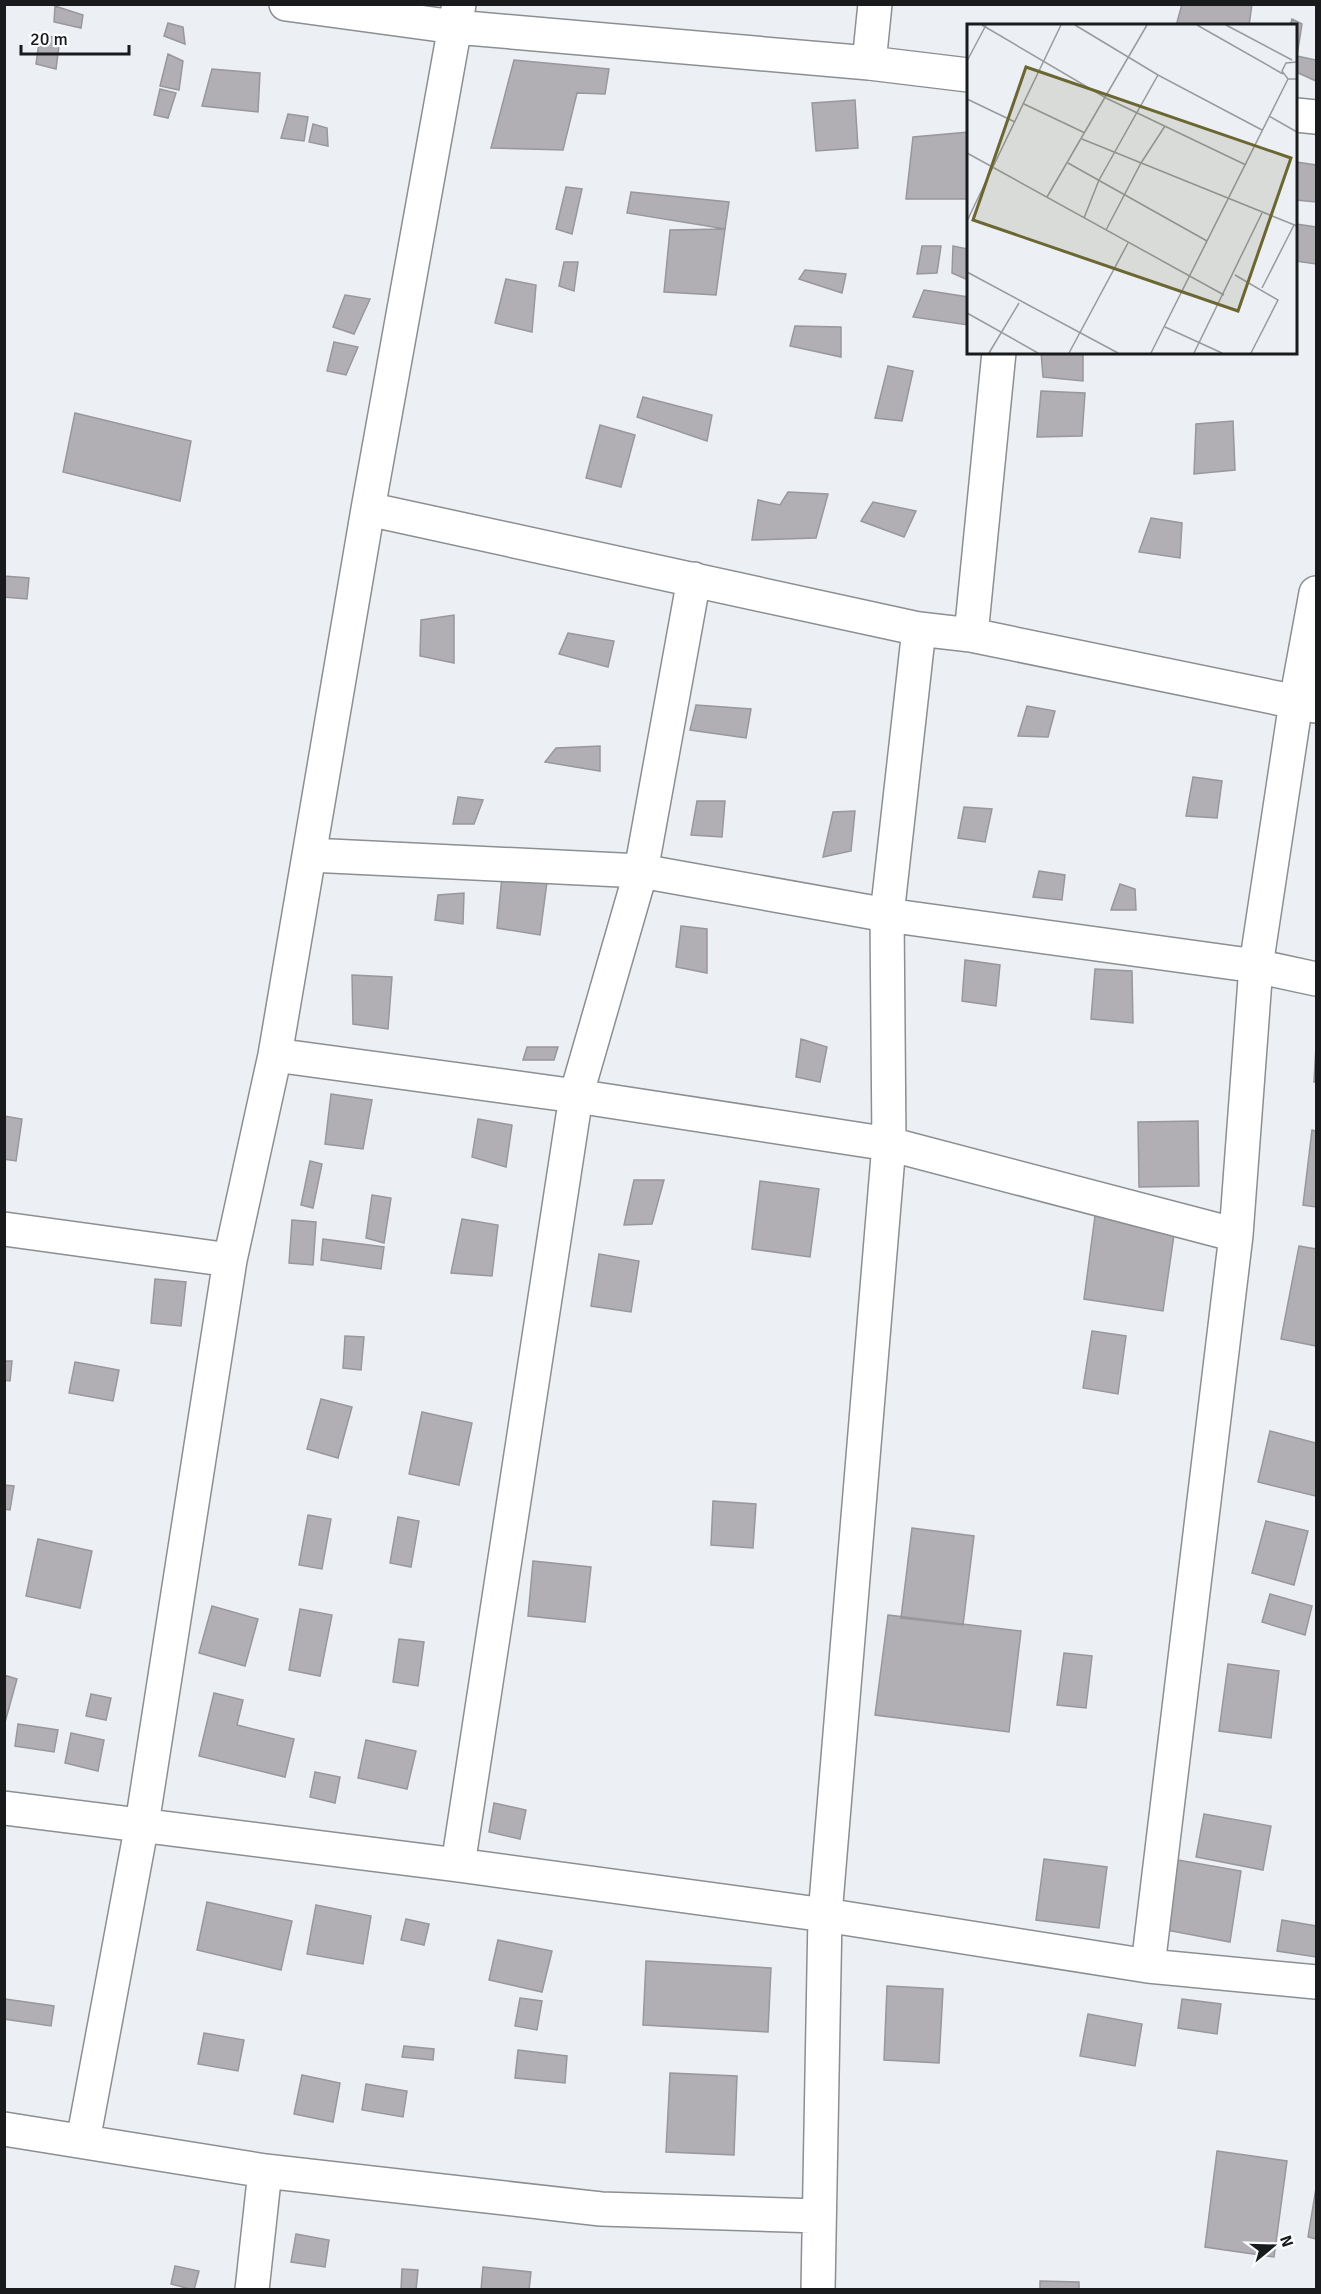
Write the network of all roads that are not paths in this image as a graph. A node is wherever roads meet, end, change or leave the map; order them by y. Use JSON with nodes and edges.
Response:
{"nodes":[{"id":1,"x":286,"y":4,"type":"edge"},
{"id":2,"x":875,"y":4,"type":"edge"},
{"id":3,"x":457,"y":16,"type":"edge"},
{"id":4,"x":869,"y":63,"type":"junction"},
{"id":5,"x":967,"y":75,"type":"edge"},
{"id":6,"x":1297,"y":115,"type":"edge"},
{"id":7,"x":1317,"y":117,"type":"edge"},
{"id":8,"x":999,"y":354,"type":"edge"},
{"id":9,"x":368,"y":509,"type":"junction"},
{"id":10,"x":694,"y":579,"type":"junction"},
{"id":11,"x":1317,"y":593,"type":"edge"},
{"id":12,"x":919,"y":629,"type":"junction"},
{"id":13,"x":971,"y":635,"type":"junction"},
{"id":14,"x":1306,"y":704,"type":"edge"},
{"id":15,"x":310,"y":855,"type":"junction"},
{"id":16,"x":641,"y":871,"type":"junction"},
{"id":17,"x":887,"y":915,"type":"junction"},
{"id":18,"x":1256,"y":966,"type":"junction"},
{"id":19,"x":1317,"y":979,"type":"edge"},
{"id":20,"x":275,"y":1055,"type":"junction"},
{"id":21,"x":576,"y":1096,"type":"junction"},
{"id":22,"x":889,"y":1144,"type":"junction"},
{"id":23,"x":4,"y":1229,"type":"edge"},
{"id":24,"x":1236,"y":1235,"type":"junction"},
{"id":25,"x":230,"y":1260,"type":"junction"},
{"id":26,"x":4,"y":1808,"type":"edge"},
{"id":27,"x":141,"y":1824,"type":"junction"},
{"id":28,"x":458,"y":1865,"type":"junction"},
{"id":29,"x":825,"y":1915,"type":"junction"},
{"id":30,"x":1148,"y":1966,"type":"junction"},
{"id":31,"x":1317,"y":1982,"type":"edge"},
{"id":32,"x":4,"y":2129,"type":"edge"},
{"id":33,"x":83,"y":2140,"type":"junction"},
{"id":34,"x":265,"y":2171,"type":"junction"},
{"id":35,"x":819,"y":2216,"type":"junction"},
{"id":36,"x":252,"y":2289,"type":"edge"},
{"id":37,"x":818,"y":2289,"type":"edge"}],
"edges":[{"from":1,"to":3,"type":"street"},
{"from":2,"to":4,"type":"street"},
{"from":3,"to":4,"type":"street"},
{"from":3,"to":9,"type":"street"},
{"from":4,"to":5,"type":"street"},
{"from":6,"to":7,"type":"street"},
{"from":8,"to":13,"type":"street"},
{"from":9,"to":10,"type":"street"},
{"from":9,"to":15,"type":"street"},
{"from":10,"to":12,"type":"street"},
{"from":10,"to":16,"type":"street"},
{"from":11,"to":14,"type":"street"},
{"from":12,"to":13,"type":"street"},
{"from":12,"to":17,"type":"street"},
{"from":13,"to":14,"type":"street"},
{"from":14,"to":18,"type":"street"},
{"from":15,"to":16,"type":"street"},
{"from":15,"to":20,"type":"street"},
{"from":16,"to":17,"type":"street"},
{"from":16,"to":21,"type":"street"},
{"from":17,"to":18,"type":"street"},
{"from":17,"to":22,"type":"street"},
{"from":18,"to":19,"type":"street"},
{"from":18,"to":24,"type":"street"},
{"from":20,"to":21,"type":"street"},
{"from":20,"to":25,"type":"street"},
{"from":21,"to":22,"type":"street"},
{"from":21,"to":28,"type":"street"},
{"from":22,"to":24,"type":"street"},
{"from":22,"to":29,"type":"street"},
{"from":23,"to":25,"type":"street"},
{"from":24,"to":30,"type":"street"},
{"from":25,"to":27,"type":"street"},
{"from":26,"to":27,"type":"street"},
{"from":27,"to":28,"type":"street"},
{"from":27,"to":33,"type":"street"},
{"from":28,"to":29,"type":"street"},
{"from":29,"to":30,"type":"street"},
{"from":29,"to":35,"type":"street"},
{"from":30,"to":31,"type":"street"},
{"from":32,"to":33,"type":"street"},
{"from":33,"to":34,"type":"street"},
{"from":34,"to":35,"type":"street"},
{"from":34,"to":36,"type":"street"},
{"from":35,"to":37,"type":"street"}]}
